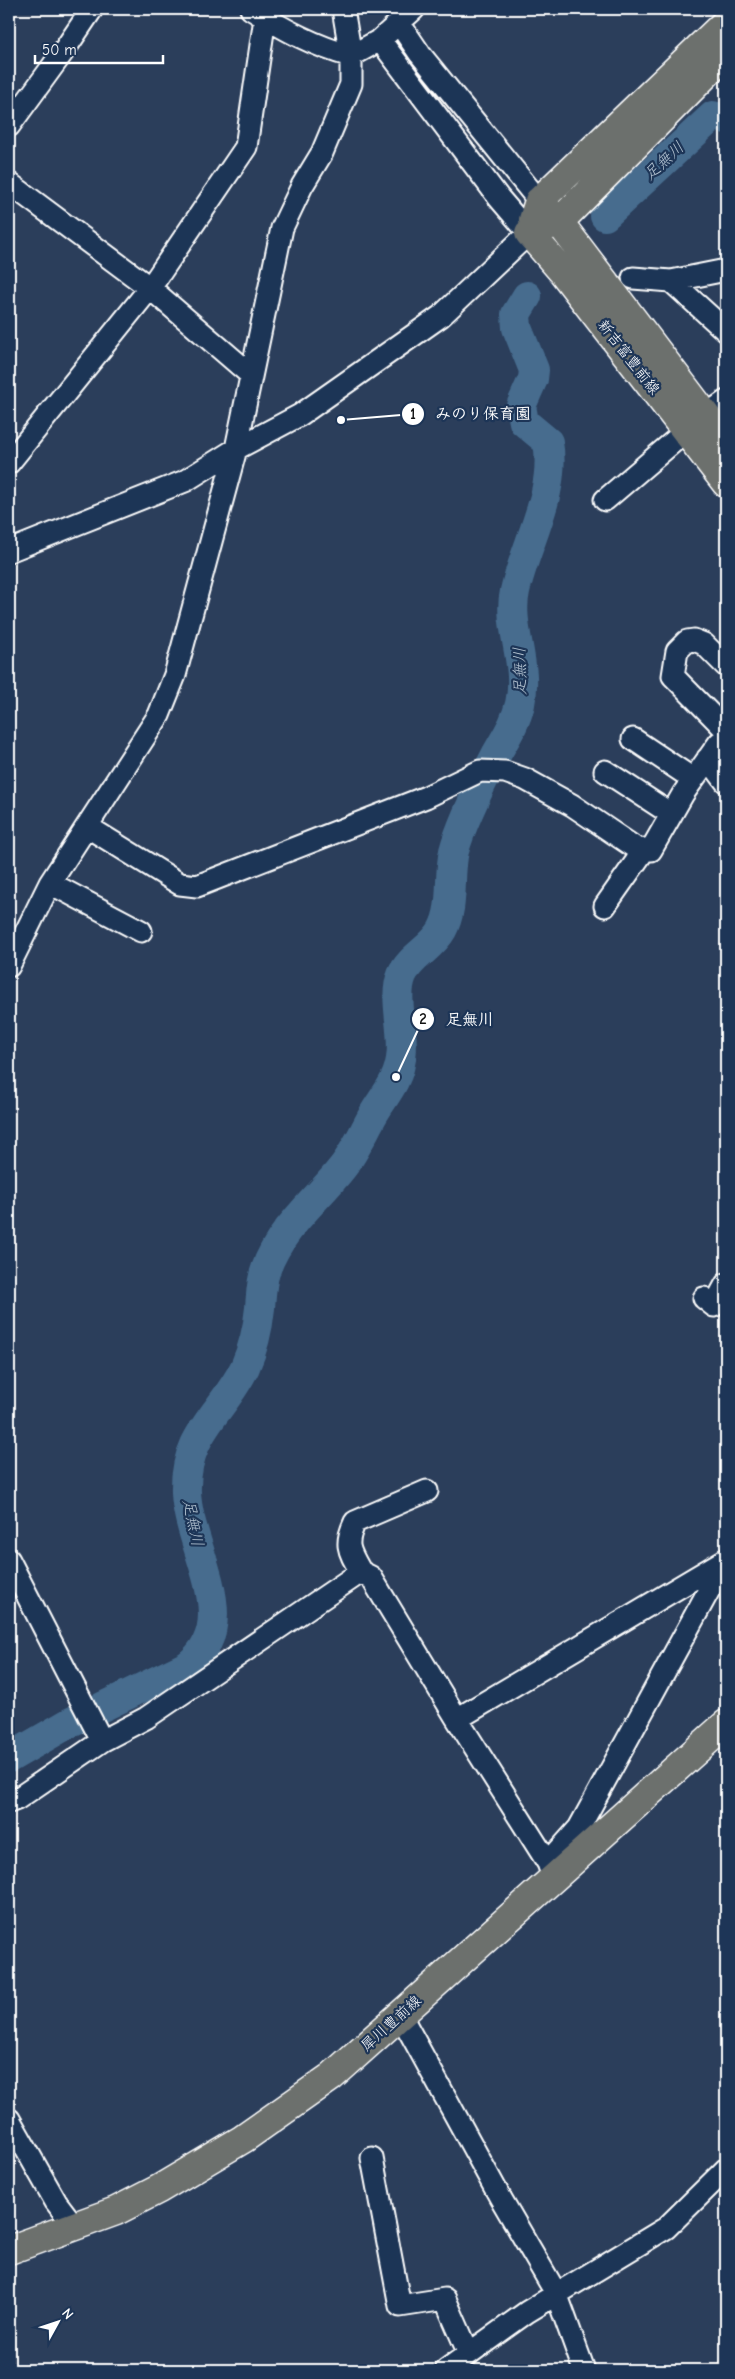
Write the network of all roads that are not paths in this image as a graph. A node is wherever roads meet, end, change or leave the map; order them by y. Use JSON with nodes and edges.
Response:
{"nodes":[{"id":1,"x":92,"y":9,"type":"edge"},
{"id":2,"x":343,"y":9,"type":"edge"},
{"id":3,"x":258,"y":13,"type":"edge"},
{"id":4,"x":406,"y":16,"type":"edge"},
{"id":5,"x":726,"y":22,"type":"edge"},
{"id":6,"x":380,"y":40,"type":"junction"},
{"id":7,"x":726,"y":54,"type":"edge"},
{"id":8,"x":352,"y":56,"type":"junction"},
{"id":9,"x":9,"y":126,"type":"edge"},
{"id":10,"x":9,"y":182,"type":"edge"},
{"id":11,"x":539,"y":201,"type":"junction"},
{"id":12,"x":559,"y":222,"type":"junction"},
{"id":13,"x":529,"y":233,"type":"junction"},
{"id":14,"x":726,"y":270,"type":"edge"},
{"id":15,"x":633,"y":278,"type":"dead end"},
{"id":16,"x":671,"y":281,"type":"junction"},
{"id":17,"x":150,"y":288,"type":"junction"},
{"id":18,"x":726,"y":332,"type":"edge"},
{"id":19,"x":251,"y":375,"type":"junction"},
{"id":20,"x":706,"y":416,"type":"edge"},
{"id":21,"x":726,"y":442,"type":"edge"},
{"id":22,"x":236,"y":449,"type":"junction"},
{"id":23,"x":9,"y":463,"type":"edge"},
{"id":24,"x":726,"y":483,"type":"edge"},
{"id":25,"x":605,"y":500,"type":"dead end"},
{"id":26,"x":9,"y":551,"type":"edge"},
{"id":27,"x":726,"y":666,"type":"edge"},
{"id":28,"x":726,"y":730,"type":"edge"},
{"id":29,"x":726,"y":738,"type":"edge"},
{"id":30,"x":633,"y":739,"type":"dead end"},
{"id":31,"x":708,"y":758,"type":"junction"},
{"id":32,"x":605,"y":770,"type":"dead end"},
{"id":33,"x":693,"y":779,"type":"junction"},
{"id":34,"x":726,"y":782,"type":"edge"},
{"id":35,"x":671,"y":814,"type":"junction"},
{"id":36,"x":88,"y":827,"type":"junction"},
{"id":37,"x":645,"y":850,"type":"junction"},
{"id":38,"x":50,"y":883,"type":"junction"},
{"id":39,"x":604,"y":906,"type":"dead end"},
{"id":40,"x":141,"y":931,"type":"dead end"},
{"id":41,"x":9,"y":966,"type":"edge"},
{"id":42,"x":726,"y":1284,"type":"edge"},
{"id":43,"x":704,"y":1298,"type":"dead end"},
{"id":44,"x":427,"y":1491,"type":"dead end"},
{"id":45,"x":726,"y":1559,"type":"edge"},
{"id":46,"x":9,"y":1560,"type":"edge"},
{"id":47,"x":361,"y":1572,"type":"junction"},
{"id":48,"x":456,"y":1718,"type":"junction"},
{"id":49,"x":726,"y":1724,"type":"edge"},
{"id":50,"x":102,"y":1740,"type":"junction"},
{"id":51,"x":9,"y":1802,"type":"edge"},
{"id":52,"x":551,"y":1871,"type":"junction"},
{"id":53,"x":400,"y":2016,"type":"junction"},
{"id":54,"x":9,"y":2120,"type":"edge"},
{"id":55,"x":372,"y":2158,"type":"dead end"},
{"id":56,"x":726,"y":2169,"type":"edge"},
{"id":57,"x":76,"y":2227,"type":"junction"},
{"id":58,"x":9,"y":2250,"type":"edge"},
{"id":59,"x":556,"y":2293,"type":"junction"},
{"id":60,"x":469,"y":2354,"type":"junction"},
{"id":61,"x":446,"y":2370,"type":"edge"},
{"id":62,"x":584,"y":2370,"type":"edge"}],
"edges":[{"from":1,"to":9,"type":"street"},
{"from":2,"to":8,"type":"street"},
{"from":3,"to":8,"type":"street"},
{"from":3,"to":17,"type":"street"},
{"from":4,"to":6,"type":"street"},
{"from":4,"to":11,"type":"street"},
{"from":5,"to":11,"type":"main road"},
{"from":6,"to":8,"type":"street"},
{"from":6,"to":13,"type":"street"},
{"from":7,"to":12,"type":"main road"},
{"from":8,"to":19,"type":"street"},
{"from":10,"to":17,"type":"street"},
{"from":11,"to":12,"type":"main road","name":"新吉富豊前線"},
{"from":11,"to":13,"type":"main road"},
{"from":12,"to":13,"type":"main road"},
{"from":12,"to":20,"type":"main road","name":"新吉富豊前線"},
{"from":13,"to":20,"type":"main road","name":"新吉富豊前線"},
{"from":13,"to":22,"type":"street"},
{"from":14,"to":16,"type":"street"},
{"from":15,"to":16,"type":"street"},
{"from":16,"to":18,"type":"street"},
{"from":17,"to":19,"type":"street"},
{"from":17,"to":23,"type":"street"},
{"from":19,"to":22,"type":"street"},
{"from":20,"to":21,"type":"main road","name":"新吉富豊前線"},
{"from":20,"to":24,"type":"main road","name":"新吉富豊前線"},
{"from":20,"to":25,"type":"street"},
{"from":22,"to":26,"type":"street"},
{"from":22,"to":36,"type":"street"},
{"from":27,"to":28,"type":"street"},
{"from":29,"to":31,"type":"street"},
{"from":30,"to":33,"type":"street"},
{"from":31,"to":33,"type":"street"},
{"from":31,"to":34,"type":"street"},
{"from":32,"to":35,"type":"street"},
{"from":33,"to":35,"type":"street"},
{"from":35,"to":37,"type":"street"},
{"from":36,"to":37,"type":"street"},
{"from":36,"to":38,"type":"street"},
{"from":37,"to":39,"type":"street"},
{"from":38,"to":40,"type":"street"},
{"from":38,"to":41,"type":"street"},
{"from":42,"to":43,"type":"street"},
{"from":44,"to":47,"type":"street"},
{"from":45,"to":48,"type":"street"},
{"from":45,"to":52,"type":"street"},
{"from":46,"to":50,"type":"street"},
{"from":47,"to":48,"type":"street"},
{"from":47,"to":50,"type":"street"},
{"from":48,"to":52,"type":"street"},
{"from":49,"to":52,"type":"main road","name":"犀川豊前線"},
{"from":50,"to":51,"type":"street"},
{"from":52,"to":53,"type":"main road","name":"犀川豊前線"},
{"from":53,"to":57,"type":"main road","name":"犀川豊前線"},
{"from":53,"to":59,"type":"street"},
{"from":54,"to":57,"type":"street"},
{"from":55,"to":60,"type":"street"},
{"from":56,"to":59,"type":"street"},
{"from":57,"to":58,"type":"main road","name":"犀川豊前線"},
{"from":59,"to":60,"type":"street"},
{"from":59,"to":62,"type":"street"},
{"from":60,"to":61,"type":"street"}]}
